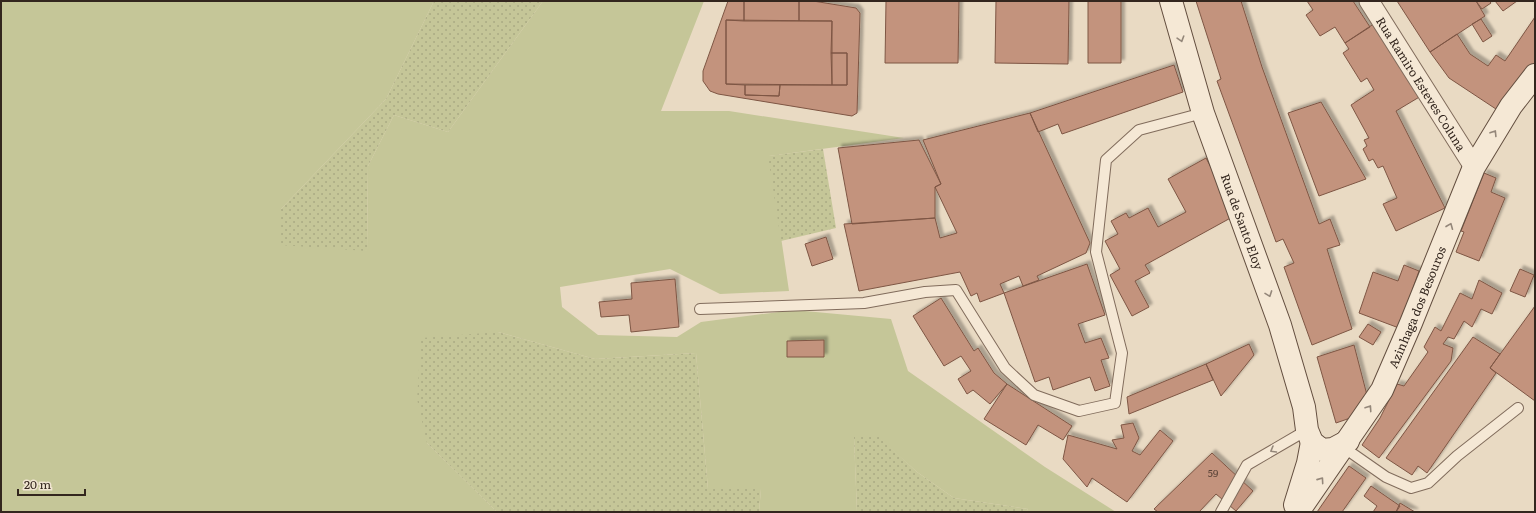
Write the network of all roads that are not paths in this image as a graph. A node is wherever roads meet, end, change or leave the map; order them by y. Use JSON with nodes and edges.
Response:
{"nodes":[{"id":1,"x":1171,"y":1,"type":"edge"},
{"id":2,"x":1369,"y":1,"type":"edge"},
{"id":3,"x":1535,"y":75,"type":"edge"},
{"id":4,"x":1203,"y":113,"type":"junction"},
{"id":5,"x":1474,"y":167,"type":"junction"},
{"id":6,"x":700,"y":309,"type":"dead end"},
{"id":7,"x":1518,"y":408,"type":"dead end"},
{"id":8,"x":1309,"y":436,"type":"junction"},
{"id":9,"x":1345,"y":444,"type":"junction"},
{"id":10,"x":1221,"y":512,"type":"edge"},
{"id":11,"x":1292,"y":512,"type":"edge"},
{"id":12,"x":1298,"y":512,"type":"edge"}],
"edges":[{"from":1,"to":4,"type":"main road","name":"Rua de Santo Eloy","one_way":true},
{"from":2,"to":5,"type":"street","name":"Rua Ramiro Esteves Coluna"},
{"from":5,"to":3,"type":"main road","name":"Azinhaga dos Besouros","one_way":true},
{"from":4,"to":6,"type":"lane"},
{"from":4,"to":8,"type":"main road","name":"Rua de Santo Eloy","one_way":true},
{"from":9,"to":5,"type":"main road","name":"Azinhaga dos Besouros","one_way":true},
{"from":7,"to":9,"type":"lane"},
{"from":8,"to":9,"type":"main road"},
{"from":8,"to":10,"type":"lane","one_way":true},
{"from":8,"to":11,"type":"main road","name":"Rua de Santo Eloy"},
{"from":12,"to":9,"type":"main road","name":"Azinhaga dos Besouros","one_way":true}]}
